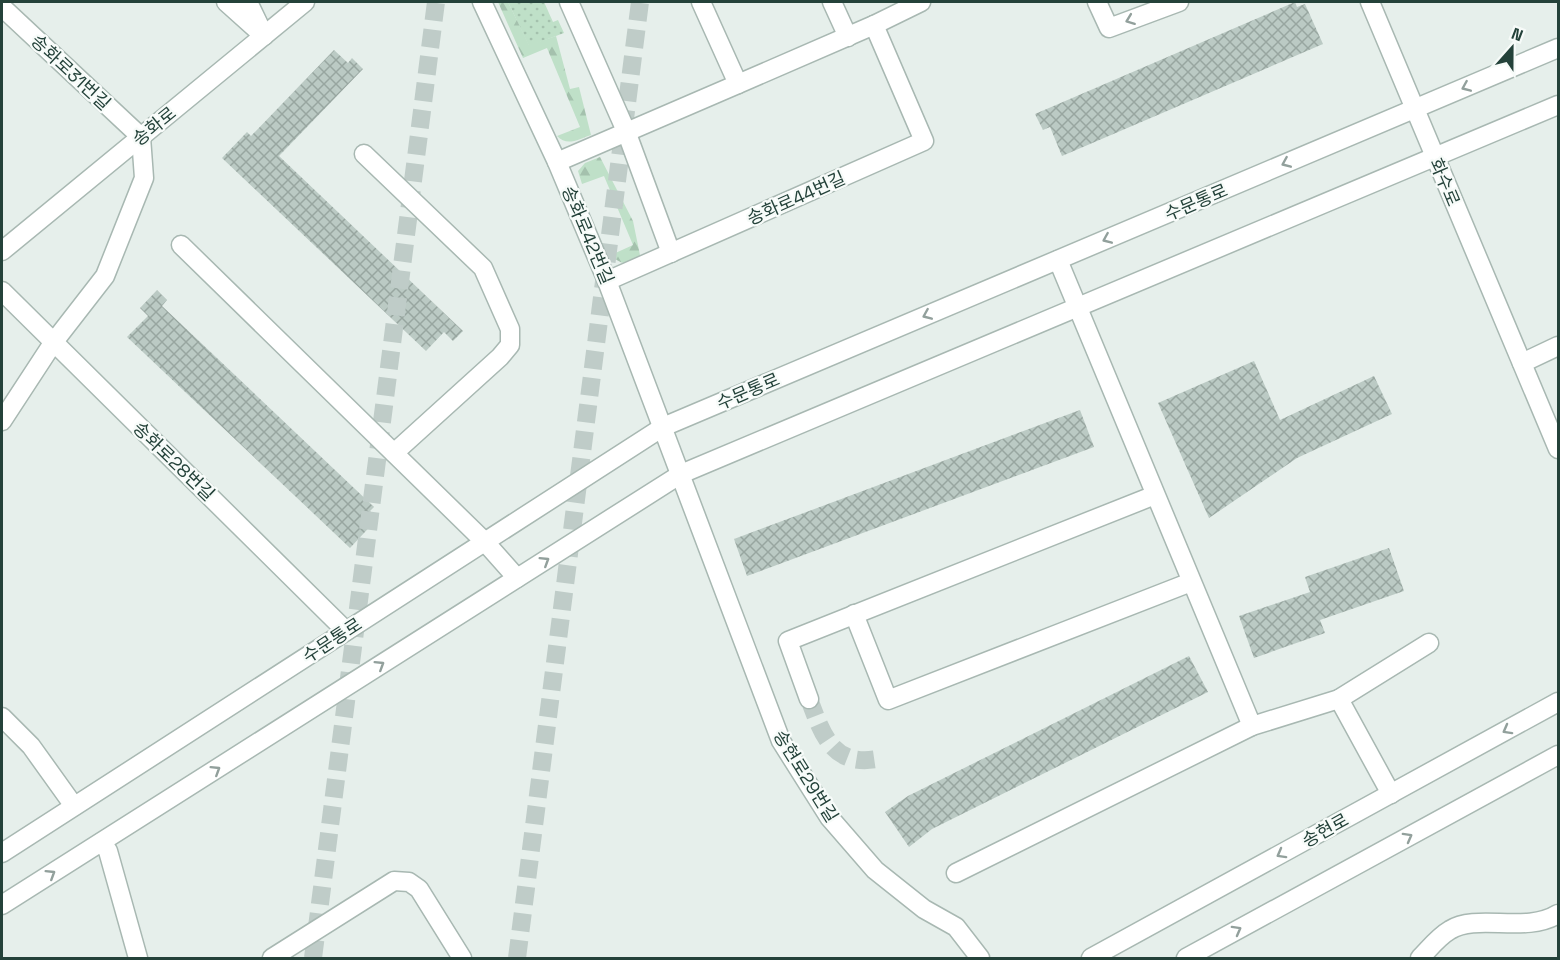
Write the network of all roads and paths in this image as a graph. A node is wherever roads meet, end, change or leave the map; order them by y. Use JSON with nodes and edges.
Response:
{"nodes":[{"id":1,"x":226,"y":2,"type":"edge"},
{"id":2,"x":248,"y":2,"type":"edge"},
{"id":3,"x":305,"y":2,"type":"edge"},
{"id":4,"x":482,"y":2,"type":"edge"},
{"id":5,"x":570,"y":2,"type":"edge"},
{"id":6,"x":701,"y":2,"type":"edge"},
{"id":7,"x":832,"y":2,"type":"edge"},
{"id":8,"x":921,"y":2,"type":"edge"},
{"id":9,"x":1098,"y":2,"type":"edge"},
{"id":10,"x":1179,"y":2,"type":"edge"},
{"id":11,"x":1370,"y":2,"type":"edge"},
{"id":12,"x":2,"y":7,"type":"edge"},
{"id":13,"x":874,"y":25,"type":"junction"},
{"id":14,"x":264,"y":36,"type":"junction"},
{"id":15,"x":848,"y":36,"type":"junction"},
{"id":16,"x":1558,"y":48,"type":"edge"},
{"id":17,"x":738,"y":84,"type":"junction"},
{"id":18,"x":1558,"y":105,"type":"edge"},
{"id":19,"x":1414,"y":109,"type":"junction"},
{"id":20,"x":626,"y":131,"type":"junction"},
{"id":21,"x":141,"y":137,"type":"junction"},
{"id":22,"x":364,"y":154,"type":"dead end"},
{"id":23,"x":1434,"y":158,"type":"junction"},
{"id":24,"x":557,"y":162,"type":"junction"},
{"id":25,"x":181,"y":245,"type":"dead end"},
{"id":26,"x":2,"y":251,"type":"edge"},
{"id":27,"x":671,"y":253,"type":"junction"},
{"id":28,"x":1058,"y":260,"type":"junction"},
{"id":29,"x":607,"y":281,"type":"junction"},
{"id":30,"x":2,"y":291,"type":"edge"},
{"id":31,"x":1078,"y":307,"type":"junction"},
{"id":32,"x":53,"y":343,"type":"junction"},
{"id":33,"x":1558,"y":346,"type":"edge"},
{"id":34,"x":1522,"y":363,"type":"junction"},
{"id":35,"x":2,"y":421,"type":"edge"},
{"id":36,"x":663,"y":427,"type":"junction"},
{"id":37,"x":1558,"y":449,"type":"edge"},
{"id":38,"x":394,"y":453,"type":"junction"},
{"id":39,"x":681,"y":474,"type":"junction"},
{"id":40,"x":1155,"y":495,"type":"junction"},
{"id":41,"x":485,"y":542,"type":"junction"},
{"id":42,"x":517,"y":578,"type":"junction"},
{"id":43,"x":1191,"y":582,"type":"junction"},
{"id":44,"x":854,"y":614,"type":"junction"},
{"id":45,"x":346,"y":631,"type":"junction"},
{"id":46,"x":1429,"y":643,"type":"dead end"},
{"id":47,"x":809,"y":699,"type":"tunnel mouth"},
{"id":48,"x":1339,"y":699,"type":"junction"},
{"id":49,"x":1558,"y":702,"type":"edge"},
{"id":50,"x":2,"y":717,"type":"edge"},
{"id":51,"x":1252,"y":726,"type":"junction"},
{"id":52,"x":10,"y":736,"type":"edge"},
{"id":53,"x":1558,"y":755,"type":"edge"},
{"id":54,"x":1391,"y":794,"type":"junction"},
{"id":55,"x":74,"y":806,"type":"junction"},
{"id":56,"x":102,"y":842,"type":"junction"},
{"id":57,"x":2,"y":853,"type":"edge"},
{"id":58,"x":956,"y":873,"type":"dead end"},
{"id":59,"x":2,"y":905,"type":"edge"},
{"id":60,"x":1558,"y":914,"type":"edge"},
{"id":61,"x":282,"y":956,"type":"edge"},
{"id":62,"x":138,"y":958,"type":"edge"},
{"id":63,"x":462,"y":958,"type":"edge"},
{"id":64,"x":980,"y":958,"type":"edge"},
{"id":65,"x":1091,"y":958,"type":"edge"},
{"id":66,"x":1186,"y":958,"type":"edge"},
{"id":67,"x":1420,"y":958,"type":"edge"}],
"edges":[{"from":1,"to":14,"type":"street"},
{"from":2,"to":14,"type":"street"},
{"from":3,"to":14,"type":"street","name":"송화로"},
{"from":4,"to":24,"type":"street","name":"송화로42번길"},
{"from":5,"to":20,"type":"street"},
{"from":6,"to":17,"type":"street"},
{"from":7,"to":15,"type":"street"},
{"from":8,"to":13,"type":"street"},
{"from":10,"to":9,"type":"street","one_way":true},
{"from":11,"to":19,"type":"street","name":"화수로"},
{"from":12,"to":21,"type":"street","name":"송화로31번길"},
{"from":13,"to":15,"type":"street"},
{"from":13,"to":27,"type":"street","name":"송화로44번길"},
{"from":14,"to":21,"type":"street","name":"송화로"},
{"from":15,"to":17,"type":"street"},
{"from":16,"to":19,"type":"street","name":"수문통로","one_way":true},
{"from":17,"to":20,"type":"street"},
{"from":18,"to":23,"type":"street"},
{"from":19,"to":23,"type":"street","name":"화수로"},
{"from":19,"to":28,"type":"street","name":"수문통로","one_way":true},
{"from":20,"to":24,"type":"street"},
{"from":20,"to":27,"type":"street"},
{"from":21,"to":26,"type":"street","name":"송화로"},
{"from":21,"to":32,"type":"street"},
{"from":22,"to":38,"type":"street"},
{"from":23,"to":31,"type":"street"},
{"from":23,"to":34,"type":"street","name":"화수로"},
{"from":24,"to":29,"type":"street","name":"송화로42번길"},
{"from":25,"to":38,"type":"street"},
{"from":27,"to":29,"type":"street"},
{"from":28,"to":31,"type":"street"},
{"from":28,"to":36,"type":"street","name":"수문통로","one_way":true},
{"from":29,"to":36,"type":"street","name":"송화로42번길"},
{"from":30,"to":32,"type":"street","name":"송화로28번길"},
{"from":31,"to":39,"type":"street"},
{"from":31,"to":40,"type":"street"},
{"from":32,"to":35,"type":"street"},
{"from":32,"to":45,"type":"street","name":"송화로28번길"},
{"from":33,"to":34,"type":"street"},
{"from":34,"to":37,"type":"street","name":"화수로"},
{"from":36,"to":39,"type":"street","name":"송화로42번길"},
{"from":36,"to":41,"type":"street","name":"수문통로"},
{"from":38,"to":41,"type":"street"},
{"from":42,"to":39,"type":"street","one_way":true},
{"from":39,"to":64,"type":"street","name":"송현로29번길"},
{"from":40,"to":43,"type":"street"},
{"from":40,"to":44,"type":"street"},
{"from":41,"to":42,"type":"street"},
{"from":41,"to":45,"type":"street","name":"수문통로"},
{"from":56,"to":42,"type":"street","one_way":true},
{"from":43,"to":44,"type":"street"},
{"from":43,"to":51,"type":"street"},
{"from":44,"to":47,"type":"street"},
{"from":45,"to":55,"type":"street","name":"수문통로"},
{"from":46,"to":48,"type":"street"},
{"from":48,"to":51,"type":"street"},
{"from":48,"to":54,"type":"street"},
{"from":49,"to":54,"type":"street","name":"송현로","one_way":true},
{"from":50,"to":52,"type":"street"},
{"from":51,"to":58,"type":"street"},
{"from":52,"to":55,"type":"street"},
{"from":66,"to":53,"type":"street","one_way":true},
{"from":54,"to":65,"type":"street","name":"송현로","one_way":true},
{"from":55,"to":57,"type":"street","name":"수문통로"},
{"from":59,"to":56,"type":"street","one_way":true},
{"from":56,"to":62,"type":"street"},
{"from":60,"to":67,"type":"street"},
{"from":61,"to":63,"type":"street"}]}
